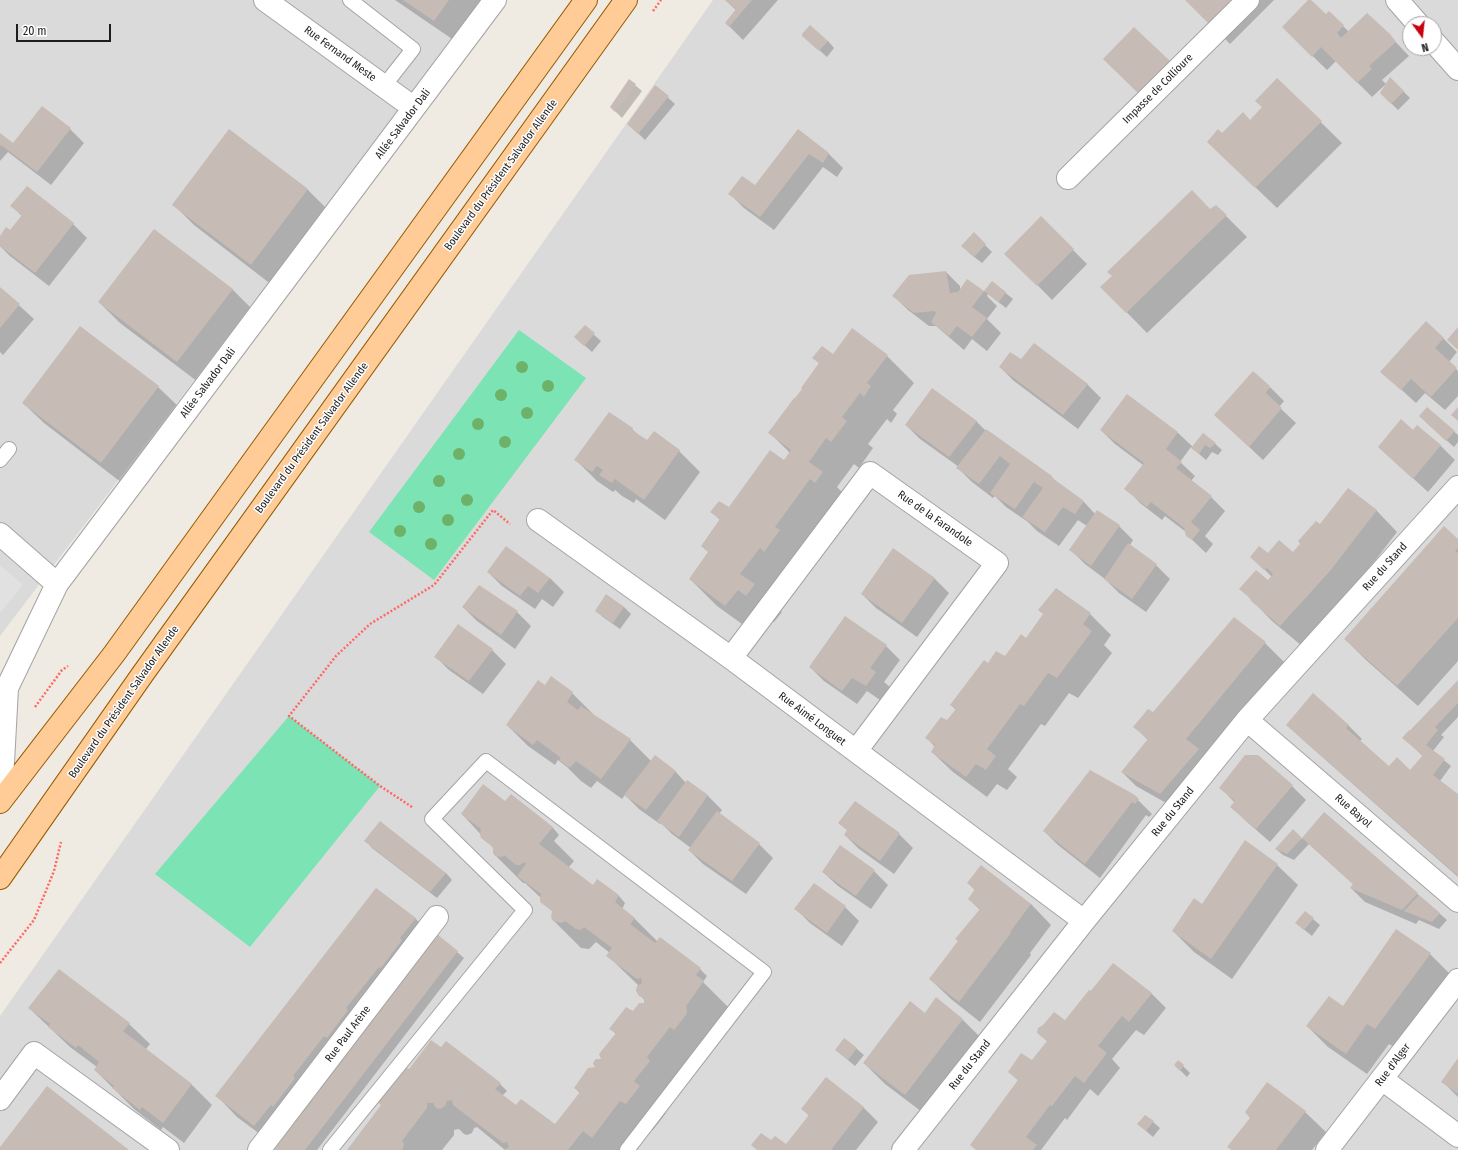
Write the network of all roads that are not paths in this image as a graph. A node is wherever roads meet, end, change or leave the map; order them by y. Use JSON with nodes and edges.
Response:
{"nodes":[{"id":1,"x":265,"y":0,"type":"edge"},
{"id":2,"x":350,"y":0,"type":"edge"},
{"id":3,"x":495,"y":0,"type":"edge"},
{"id":4,"x":586,"y":0,"type":"edge"},
{"id":5,"x":626,"y":0,"type":"edge"},
{"id":6,"x":1248,"y":0,"type":"edge"},
{"id":7,"x":1397,"y":0,"type":"edge"},
{"id":8,"x":1411,"y":16,"type":"edge"},
{"id":9,"x":1442,"y":51,"type":"edge"},
{"id":10,"x":1458,"y":69,"type":"edge"},
{"id":11,"x":384,"y":86,"type":"junction"},
{"id":12,"x":414,"y":108,"type":"junction"},
{"id":13,"x":1068,"y":178,"type":"dead end"},
{"id":14,"x":9,"y":449,"type":"dead end"},
{"id":15,"x":0,"y":460,"type":"edge"},
{"id":16,"x":1458,"y":487,"type":"edge"},
{"id":17,"x":538,"y":520,"type":"road end"},
{"id":18,"x":0,"y":534,"type":"edge"},
{"id":19,"x":57,"y":584,"type":"junction"},
{"id":20,"x":731,"y":658,"type":"junction"},
{"id":21,"x":1247,"y":720,"type":"junction"},
{"id":22,"x":856,"y":751,"type":"junction"},
{"id":23,"x":1,"y":801,"type":"edge"},
{"id":24,"x":0,"y":878,"type":"edge"},
{"id":25,"x":1458,"y":901,"type":"edge"},
{"id":26,"x":437,"y":918,"type":"dead end"},
{"id":27,"x":1084,"y":921,"type":"junction"},
{"id":28,"x":1458,"y":980,"type":"edge"},
{"id":29,"x":1382,"y":1079,"type":"junction"},
{"id":30,"x":0,"y":1099,"type":"edge"},
{"id":31,"x":1458,"y":1136,"type":"edge"},
{"id":32,"x":168,"y":1150,"type":"edge"},
{"id":33,"x":259,"y":1150,"type":"edge"},
{"id":34,"x":330,"y":1150,"type":"edge"},
{"id":35,"x":627,"y":1150,"type":"edge"},
{"id":36,"x":903,"y":1150,"type":"edge"},
{"id":37,"x":1327,"y":1150,"type":"edge"}],
"edges":[{"from":1,"to":11,"type":"street","name":"Rue Fernand Meste"},
{"from":2,"to":11,"type":"lane"},
{"from":3,"to":12,"type":"street","name":"Allée Salvador Dali"},
{"from":4,"to":23,"type":"main road"},
{"from":5,"to":24,"type":"main road","name":"Boulevard du Président Salvador Allende"},
{"from":6,"to":13,"type":"street","name":"Impasse de Collioure"},
{"from":7,"to":8,"type":"street"},
{"from":9,"to":10,"type":"street"},
{"from":11,"to":12,"type":"street","name":"Rue Fernand Meste"},
{"from":12,"to":19,"type":"street","name":"Allée Salvador Dali"},
{"from":14,"to":15,"type":"lane"},
{"from":16,"to":21,"type":"street","name":"Rue du Stand"},
{"from":17,"to":20,"type":"street","name":"Rue Aimé Longuet"},
{"from":18,"to":19,"type":"street"},
{"from":19,"to":23,"type":"street","name":"Allée Salvador Dali"},
{"from":20,"to":22,"type":"street","name":"Rue Aimé Longuet"},
{"from":20,"to":22,"type":"street","name":"Rue de la Farandole"},
{"from":21,"to":25,"type":"street","name":"Rue Bayol"},
{"from":21,"to":27,"type":"street","name":"Rue du Stand"},
{"from":22,"to":27,"type":"street","name":"Rue Aimé Longuet"},
{"from":26,"to":33,"type":"street","name":"Rue Paul Arène"},
{"from":27,"to":36,"type":"street","name":"Rue du Stand"},
{"from":28,"to":29,"type":"street","name":"Rue d'Alger"},
{"from":29,"to":31,"type":"street"},
{"from":29,"to":37,"type":"street","name":"Rue d'Alger"},
{"from":30,"to":32,"type":"street"},
{"from":34,"to":35,"type":"lane"}]}
